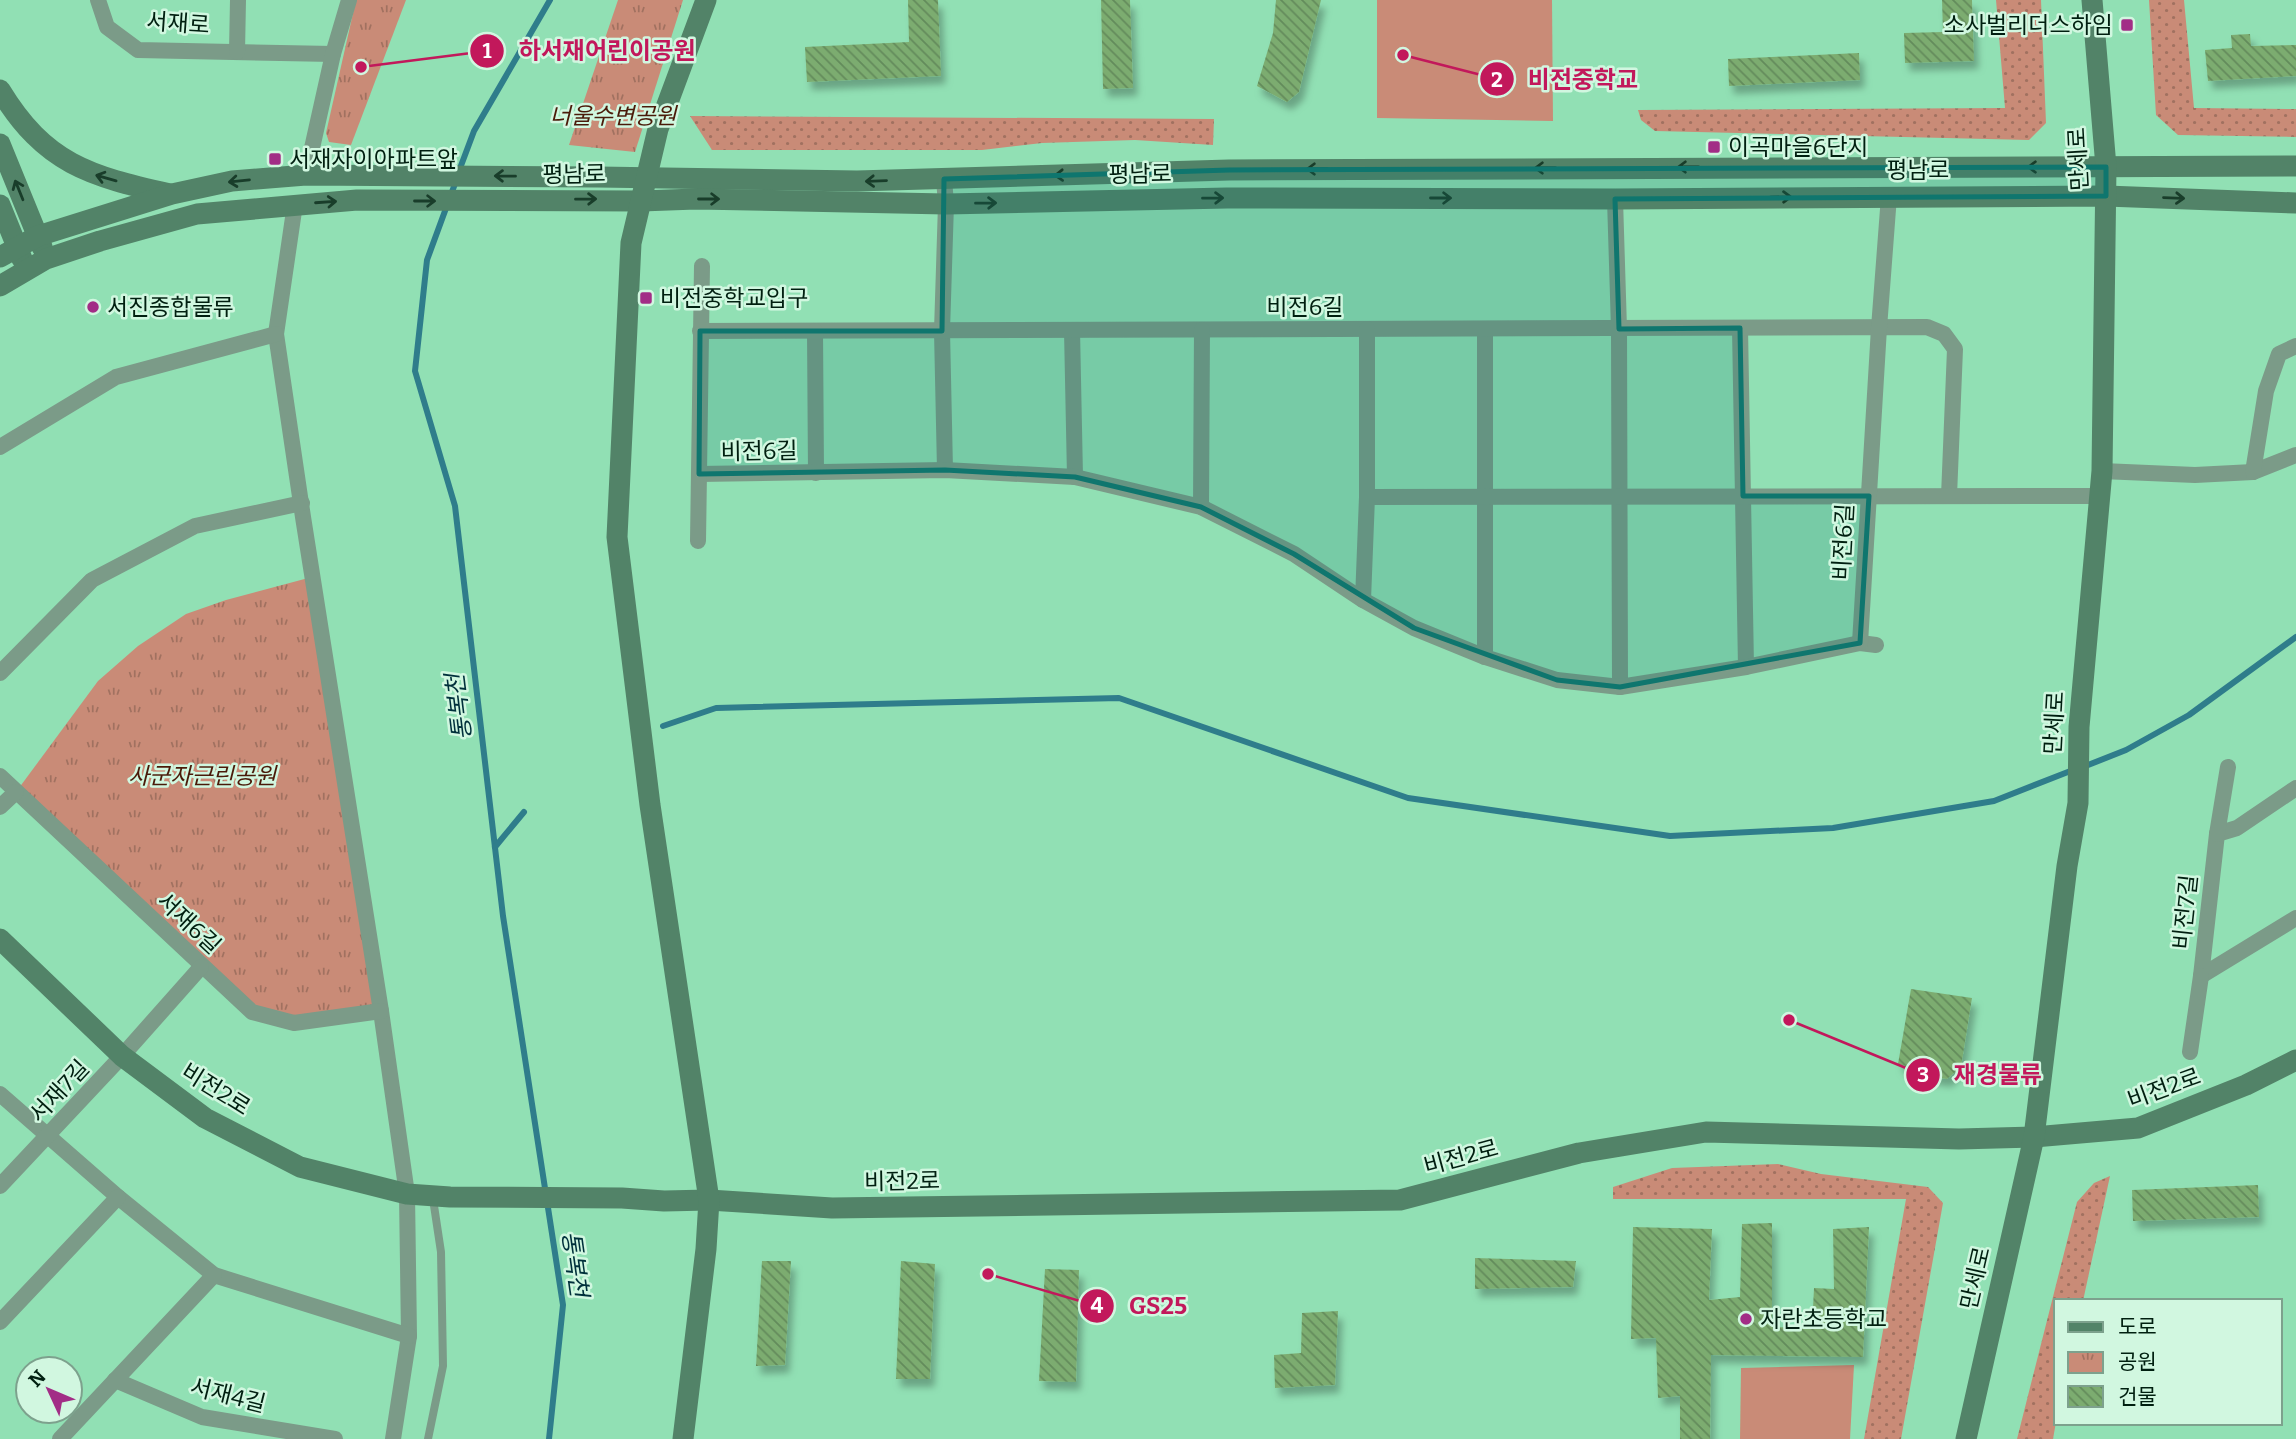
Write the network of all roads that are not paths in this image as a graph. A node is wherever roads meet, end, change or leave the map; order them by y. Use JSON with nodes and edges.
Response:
{"nodes":[{"id":1,"x":98,"y":0,"type":"edge"},
{"id":2,"x":238,"y":0,"type":"edge"},
{"id":3,"x":349,"y":0,"type":"edge"},
{"id":4,"x":706,"y":0,"type":"edge"},
{"id":5,"x":2092,"y":0,"type":"edge"},
{"id":6,"x":237,"y":52,"type":"junction"},
{"id":7,"x":333,"y":54,"type":"junction"},
{"id":8,"x":0,"y":90,"type":"edge"},
{"id":9,"x":0,"y":144,"type":"edge"},
{"id":10,"x":2296,"y":166,"type":"edge"},
{"id":11,"x":2106,"y":167,"type":"junction"},
{"id":12,"x":306,"y":175,"type":"junction"},
{"id":13,"x":944,"y":178,"type":"junction"},
{"id":14,"x":648,"y":179,"type":"junction"},
{"id":15,"x":172,"y":194,"type":"junction"},
{"id":16,"x":1889,"y":196,"type":"junction"},
{"id":17,"x":2106,"y":196,"type":"junction"},
{"id":18,"x":1615,"y":199,"type":"junction"},
{"id":19,"x":641,"y":201,"type":"junction"},
{"id":20,"x":2296,"y":203,"type":"edge"},
{"id":21,"x":295,"y":204,"type":"junction"},
{"id":22,"x":946,"y":204,"type":"junction"},
{"id":23,"x":0,"y":205,"type":"edge"},
{"id":24,"x":38,"y":236,"type":"junction"},
{"id":25,"x":8,"y":252,"type":"edge"},
{"id":26,"x":46,"y":259,"type":"junction"},
{"id":27,"x":702,"y":266,"type":"dead end"},
{"id":28,"x":26,"y":270,"type":"junction"},
{"id":29,"x":0,"y":286,"type":"edge"},
{"id":30,"x":1741,"y":328,"type":"junction"},
{"id":31,"x":1879,"y":328,"type":"junction"},
{"id":32,"x":1367,"y":329,"type":"junction"},
{"id":33,"x":1485,"y":329,"type":"junction"},
{"id":34,"x":1619,"y":329,"type":"junction"},
{"id":35,"x":1072,"y":330,"type":"junction"},
{"id":36,"x":1202,"y":330,"type":"junction"},
{"id":37,"x":700,"y":331,"type":"junction"},
{"id":38,"x":816,"y":331,"type":"junction"},
{"id":39,"x":942,"y":331,"type":"junction"},
{"id":40,"x":276,"y":334,"type":"junction"},
{"id":41,"x":2296,"y":346,"type":"edge"},
{"id":42,"x":0,"y":447,"type":"edge"},
{"id":43,"x":2296,"y":455,"type":"edge"},
{"id":44,"x":945,"y":470,"type":"junction"},
{"id":45,"x":2102,"y":471,"type":"junction"},
{"id":46,"x":816,"y":472,"type":"junction"},
{"id":47,"x":2253,"y":472,"type":"junction"},
{"id":48,"x":699,"y":474,"type":"junction"},
{"id":49,"x":1075,"y":477,"type":"junction"},
{"id":50,"x":1620,"y":496,"type":"junction"},
{"id":51,"x":1743,"y":496,"type":"junction"},
{"id":52,"x":1869,"y":496,"type":"junction"},
{"id":53,"x":1949,"y":496,"type":"junction"},
{"id":54,"x":2101,"y":496,"type":"junction"},
{"id":55,"x":1367,"y":497,"type":"junction"},
{"id":56,"x":1485,"y":497,"type":"junction"},
{"id":57,"x":302,"y":503,"type":"junction"},
{"id":58,"x":1201,"y":507,"type":"junction"},
{"id":59,"x":698,"y":541,"type":"dead end"},
{"id":60,"x":1363,"y":600,"type":"junction"},
{"id":61,"x":1485,"y":657,"type":"junction"},
{"id":62,"x":1746,"y":667,"type":"junction"},
{"id":63,"x":0,"y":673,"type":"edge"},
{"id":64,"x":1620,"y":687,"type":"junction"},
{"id":65,"x":2228,"y":766,"type":"dead end"},
{"id":66,"x":0,"y":776,"type":"edge"},
{"id":67,"x":2296,"y":788,"type":"edge"},
{"id":68,"x":16,"y":792,"type":"junction"},
{"id":69,"x":0,"y":807,"type":"edge"},
{"id":70,"x":2217,"y":834,"type":"junction"},
{"id":71,"x":2296,"y":918,"type":"edge"},
{"id":72,"x":0,"y":939,"type":"edge"},
{"id":73,"x":201,"y":967,"type":"junction"},
{"id":74,"x":2201,"y":976,"type":"junction"},
{"id":75,"x":381,"y":1011,"type":"junction"},
{"id":76,"x":2190,"y":1052,"type":"dead end"},
{"id":77,"x":122,"y":1056,"type":"junction"},
{"id":78,"x":2296,"y":1060,"type":"edge"},
{"id":79,"x":0,"y":1094,"type":"edge"},
{"id":80,"x":48,"y":1136,"type":"junction"},
{"id":81,"x":2034,"y":1137,"type":"junction"},
{"id":82,"x":0,"y":1186,"type":"edge"},
{"id":83,"x":407,"y":1194,"type":"junction"},
{"id":84,"x":441,"y":1196,"type":"junction"},
{"id":85,"x":118,"y":1197,"type":"junction"},
{"id":86,"x":709,"y":1199,"type":"junction"},
{"id":87,"x":214,"y":1275,"type":"junction"},
{"id":88,"x":0,"y":1322,"type":"edge"},
{"id":89,"x":409,"y":1336,"type":"junction"},
{"id":90,"x":115,"y":1380,"type":"junction"},
{"id":91,"x":60,"y":1439,"type":"edge"},
{"id":92,"x":335,"y":1439,"type":"edge"},
{"id":93,"x":393,"y":1439,"type":"edge"},
{"id":94,"x":428,"y":1439,"type":"edge"},
{"id":95,"x":683,"y":1439,"type":"edge"},
{"id":96,"x":1966,"y":1439,"type":"edge"}],
"edges":[{"from":1,"to":6,"type":"street","name":"서재로"},
{"from":2,"to":6,"type":"street","name":"서재로"},
{"from":3,"to":7,"type":"street"},
{"from":4,"to":14,"type":"street"},
{"from":5,"to":11,"type":"street","name":"만세로"},
{"from":6,"to":7,"type":"street","name":"서재로"},
{"from":7,"to":12,"type":"street"},
{"from":15,"to":8,"type":"street","one_way":true},
{"from":24,"to":9,"type":"street","one_way":true},
{"from":10,"to":11,"type":"street","name":"평남로"},
{"from":11,"to":13,"type":"street","name":"평남로","one_way":true},
{"from":11,"to":17,"type":"street","name":"만세로"},
{"from":14,"to":12,"type":"street","name":"평남로","one_way":true},
{"from":12,"to":15,"type":"street","name":"평남로","one_way":true},
{"from":13,"to":14,"type":"street","name":"평남로","one_way":true},
{"from":13,"to":22,"type":"street"},
{"from":14,"to":19,"type":"street"},
{"from":15,"to":24,"type":"street","name":"평남로"},
{"from":16,"to":17,"type":"street","name":"평남로"},
{"from":18,"to":16,"type":"street","name":"평남로","one_way":true},
{"from":16,"to":31,"type":"street","name":"비전6길"},
{"from":17,"to":20,"type":"street","name":"평남로","one_way":true},
{"from":17,"to":45,"type":"street","name":"만세로"},
{"from":22,"to":18,"type":"street","name":"평남로","one_way":true},
{"from":18,"to":34,"type":"street"},
{"from":21,"to":19,"type":"street","name":"평남로","one_way":true},
{"from":19,"to":22,"type":"street","name":"평남로","one_way":true},
{"from":19,"to":86,"type":"street"},
{"from":21,"to":26,"type":"street","name":"평남로"},
{"from":21,"to":40,"type":"street"},
{"from":22,"to":39,"type":"street"},
{"from":23,"to":25,"type":"street"},
{"from":24,"to":25,"type":"street","name":"평남로"},
{"from":24,"to":26,"type":"street"},
{"from":25,"to":28,"type":"street"},
{"from":26,"to":28,"type":"street","name":"평남로"},
{"from":27,"to":37,"type":"street"},
{"from":28,"to":29,"type":"street","name":"평남로"},
{"from":30,"to":31,"type":"street","name":"비전6길"},
{"from":30,"to":34,"type":"street","name":"비전6길"},
{"from":30,"to":51,"type":"street"},
{"from":31,"to":52,"type":"street","name":"비전6길"},
{"from":31,"to":53,"type":"street"},
{"from":32,"to":33,"type":"street","name":"비전6길"},
{"from":32,"to":36,"type":"street","name":"비전6길"},
{"from":32,"to":55,"type":"street","name":"비전6길"},
{"from":33,"to":34,"type":"street","name":"비전6길"},
{"from":33,"to":56,"type":"street"},
{"from":34,"to":50,"type":"street"},
{"from":35,"to":36,"type":"street","name":"비전6길"},
{"from":35,"to":39,"type":"street","name":"비전6길"},
{"from":35,"to":49,"type":"street"},
{"from":36,"to":58,"type":"street"},
{"from":37,"to":38,"type":"street","name":"비전6길"},
{"from":37,"to":48,"type":"street","name":"비전6길"},
{"from":38,"to":39,"type":"street","name":"비전6길"},
{"from":38,"to":46,"type":"street"},
{"from":39,"to":44,"type":"street"},
{"from":40,"to":42,"type":"street"},
{"from":40,"to":57,"type":"street"},
{"from":41,"to":47,"type":"street"},
{"from":43,"to":47,"type":"street"},
{"from":44,"to":46,"type":"street","name":"비전6길"},
{"from":44,"to":49,"type":"street","name":"비전6길"},
{"from":45,"to":47,"type":"street"},
{"from":45,"to":54,"type":"street","name":"만세로"},
{"from":46,"to":48,"type":"street","name":"비전6길"},
{"from":48,"to":59,"type":"street"},
{"from":49,"to":58,"type":"street","name":"비전6길"},
{"from":50,"to":51,"type":"street"},
{"from":50,"to":56,"type":"street"},
{"from":50,"to":64,"type":"street"},
{"from":51,"to":52,"type":"street"},
{"from":51,"to":62,"type":"street"},
{"from":52,"to":53,"type":"street"},
{"from":52,"to":62,"type":"street","name":"비전6길"},
{"from":53,"to":54,"type":"street"},
{"from":54,"to":81,"type":"street","name":"만세로"},
{"from":55,"to":56,"type":"street"},
{"from":55,"to":60,"type":"street","name":"비전6길"},
{"from":56,"to":61,"type":"street"},
{"from":57,"to":63,"type":"street"},
{"from":57,"to":75,"type":"street"},
{"from":58,"to":60,"type":"street","name":"비전6길"},
{"from":60,"to":61,"type":"street","name":"비전6길"},
{"from":61,"to":64,"type":"street","name":"비전6길"},
{"from":62,"to":64,"type":"street","name":"비전6길"},
{"from":65,"to":70,"type":"street","name":"비전7길"},
{"from":66,"to":68,"type":"street","name":"서재6길"},
{"from":67,"to":70,"type":"street"},
{"from":68,"to":69,"type":"street"},
{"from":68,"to":73,"type":"street","name":"서재6길"},
{"from":70,"to":74,"type":"street","name":"비전7길"},
{"from":71,"to":74,"type":"street","name":"비전7길"},
{"from":72,"to":77,"type":"street","name":"비전2로"},
{"from":73,"to":75,"type":"street","name":"서재6길"},
{"from":73,"to":77,"type":"street","name":"서재7길"},
{"from":74,"to":76,"type":"street"},
{"from":75,"to":83,"type":"street"},
{"from":77,"to":80,"type":"street","name":"서재7길"},
{"from":77,"to":83,"type":"street","name":"비전2로"},
{"from":78,"to":81,"type":"street","name":"비전2로"},
{"from":79,"to":80,"type":"street"},
{"from":80,"to":82,"type":"street","name":"서재7길"},
{"from":80,"to":85,"type":"street"},
{"from":81,"to":86,"type":"street","name":"비전2로"},
{"from":81,"to":96,"type":"street","name":"만세로"},
{"from":83,"to":84,"type":"street","name":"비전2로"},
{"from":83,"to":89,"type":"street"},
{"from":84,"to":86,"type":"street","name":"비전2로"},
{"from":84,"to":94,"type":"lane"},
{"from":85,"to":87,"type":"street"},
{"from":85,"to":88,"type":"street"},
{"from":86,"to":95,"type":"street"},
{"from":87,"to":89,"type":"street"},
{"from":87,"to":90,"type":"street"},
{"from":89,"to":93,"type":"street"},
{"from":90,"to":91,"type":"street"},
{"from":90,"to":92,"type":"street","name":"서재4길"}]}
